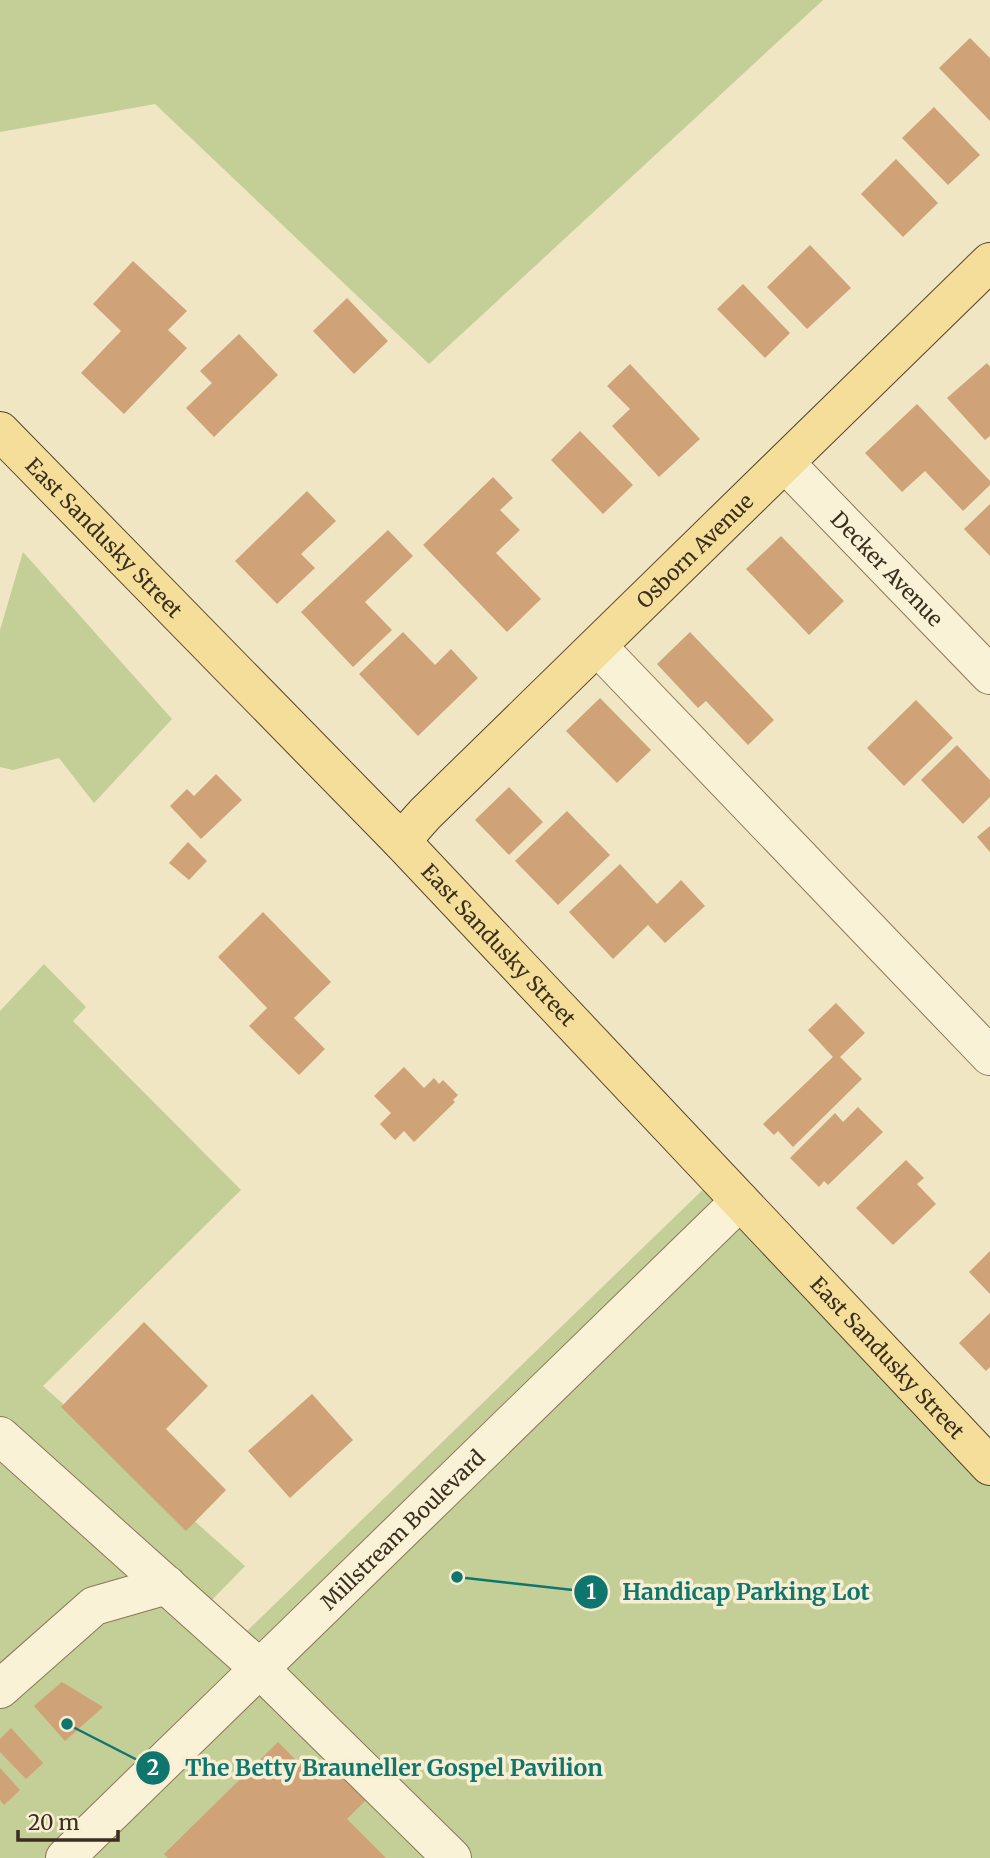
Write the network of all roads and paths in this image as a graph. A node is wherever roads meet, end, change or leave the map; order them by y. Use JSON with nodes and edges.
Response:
{"nodes":[{"id":1,"x":990,"y":262,"type":"edge"},
{"id":2,"x":0,"y":431,"type":"edge"},
{"id":3,"x":785,"y":463,"type":"junction"},
{"id":4,"x":598,"y":647,"type":"junction"},
{"id":5,"x":990,"y":675,"type":"edge"},
{"id":6,"x":401,"y":841,"type":"junction"},
{"id":7,"x":990,"y":1056,"type":"edge"},
{"id":8,"x":740,"y":1200,"type":"junction"},
{"id":9,"x":0,"y":1436,"type":"edge"},
{"id":10,"x":990,"y":1466,"type":"edge"},
{"id":11,"x":167,"y":1585,"type":"junction"},
{"id":12,"x":260,"y":1669,"type":"junction"},
{"id":13,"x":0,"y":1689,"type":"edge"},
{"id":14,"x":65,"y":1858,"type":"edge"},
{"id":15,"x":452,"y":1858,"type":"edge"}],
"edges":[{"from":1,"to":3,"type":"main road","name":"Osborn Avenue"},
{"from":2,"to":6,"type":"main road","name":"East Sandusky Street"},
{"from":3,"to":4,"type":"main road","name":"Osborn Avenue"},
{"from":3,"to":5,"type":"street","name":"Decker Avenue"},
{"from":4,"to":6,"type":"main road","name":"Osborn Avenue"},
{"from":4,"to":7,"type":"street"},
{"from":6,"to":8,"type":"main road","name":"East Sandusky Street"},
{"from":8,"to":10,"type":"main road","name":"East Sandusky Street"},
{"from":8,"to":12,"type":"street","name":"Millstream Boulevard"},
{"from":9,"to":11,"type":"street"},
{"from":11,"to":12,"type":"street"},
{"from":11,"to":13,"type":"street"},
{"from":12,"to":14,"type":"street","name":"Millstream Boulevard"},
{"from":12,"to":15,"type":"street"}]}
